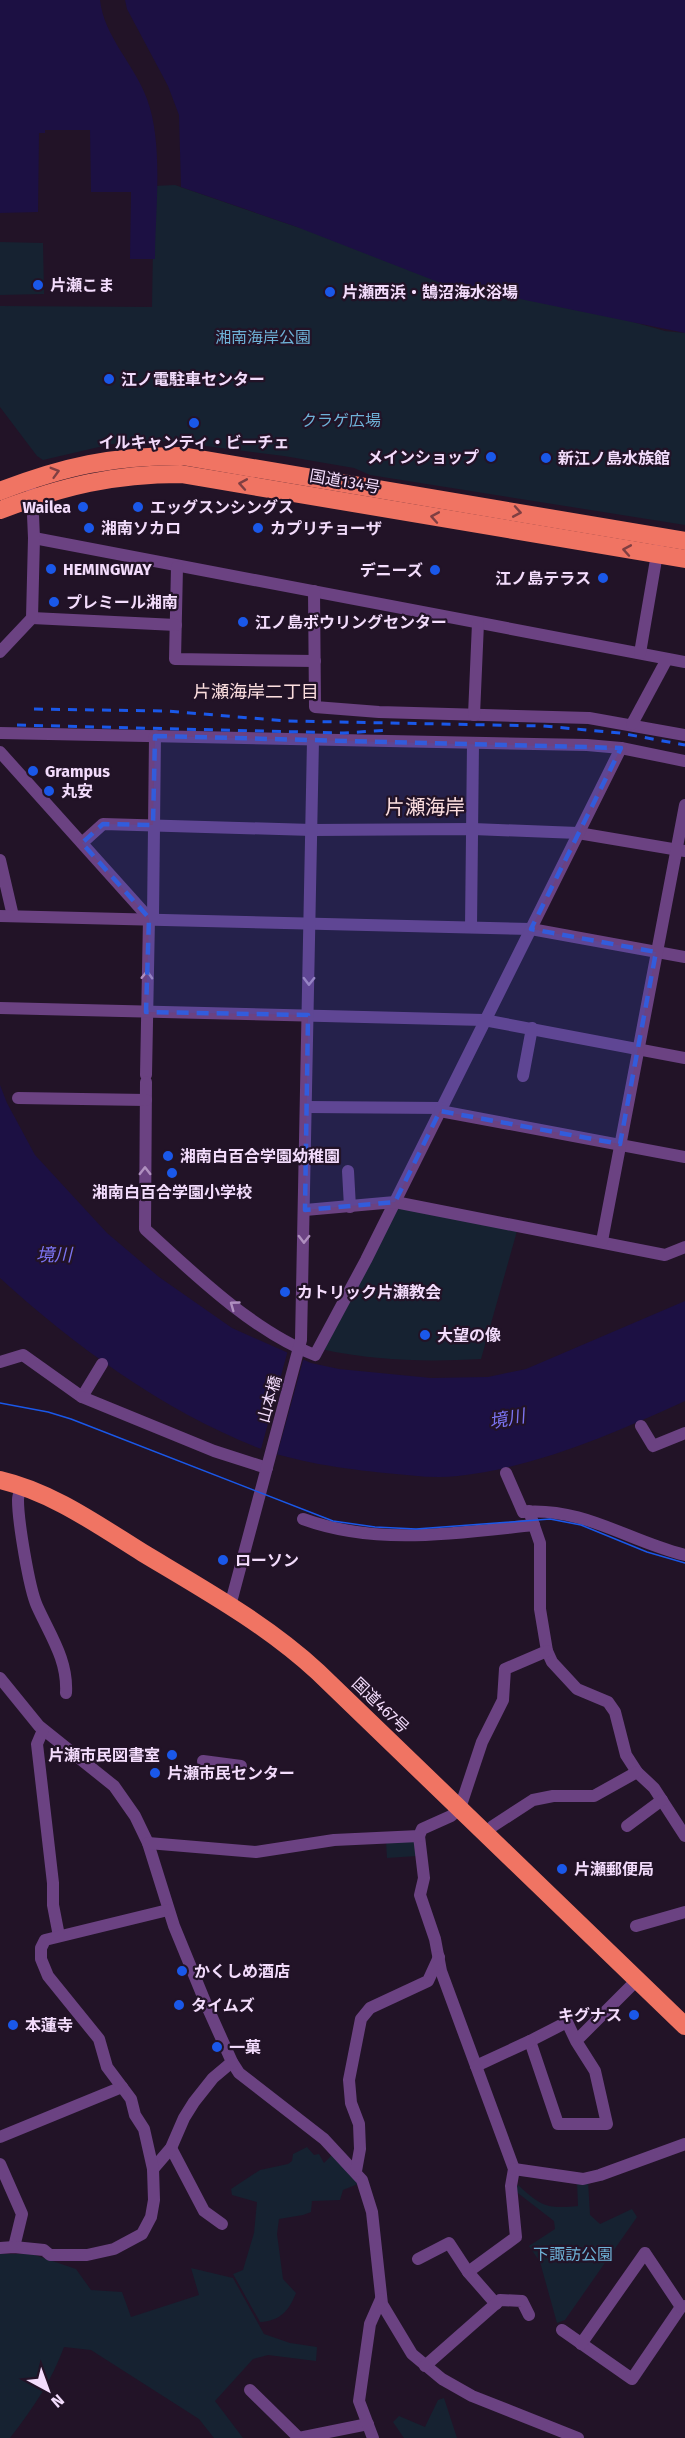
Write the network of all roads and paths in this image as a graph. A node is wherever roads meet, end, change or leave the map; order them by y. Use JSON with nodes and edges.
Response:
{"nodes":[{"id":1,"x":31,"y":489,"type":"junction"},
{"id":2,"x":0,"y":491,"type":"edge"},
{"id":3,"x":0,"y":510,"type":"edge"},
{"id":4,"x":34,"y":538,"type":"junction"},
{"id":5,"x":685,"y":541,"type":"edge"},
{"id":6,"x":658,"y":546,"type":"junction"},
{"id":7,"x":685,"y":559,"type":"edge"},
{"id":8,"x":177,"y":567,"type":"junction"},
{"id":9,"x":314,"y":591,"type":"junction"},
{"id":10,"x":32,"y":618,"type":"junction"},
{"id":11,"x":478,"y":623,"type":"junction"},
{"id":12,"x":176,"y":625,"type":"junction"},
{"id":13,"x":0,"y":652,"type":"edge"},
{"id":14,"x":640,"y":653,"type":"junction"},
{"id":15,"x":667,"y":659,"type":"junction"},
{"id":16,"x":315,"y":661,"type":"junction"},
{"id":17,"x":685,"y":662,"type":"edge"},
{"id":18,"x":474,"y":715,"type":"junction"},
{"id":19,"x":632,"y":724,"type":"junction"},
{"id":20,"x":0,"y":733,"type":"edge"},
{"id":21,"x":685,"y":735,"type":"edge"},
{"id":22,"x":154,"y":736,"type":"junction"},
{"id":23,"x":312,"y":740,"type":"junction"},
{"id":24,"x":473,"y":743,"type":"junction"},
{"id":25,"x":621,"y":748,"type":"junction"},
{"id":26,"x":0,"y":752,"type":"edge"},
{"id":27,"x":685,"y":761,"type":"edge"},
{"id":28,"x":685,"y":805,"type":"edge"},
{"id":29,"x":153,"y":825,"type":"junction"},
{"id":30,"x":473,"y":829,"type":"junction"},
{"id":31,"x":312,"y":830,"type":"junction"},
{"id":32,"x":578,"y":833,"type":"junction"},
{"id":33,"x":82,"y":843,"type":"junction"},
{"id":34,"x":681,"y":850,"type":"edge"},
{"id":35,"x":0,"y":860,"type":"edge"},
{"id":36,"x":6,"y":916,"type":"edge"},
{"id":37,"x":151,"y":918,"type":"junction"},
{"id":38,"x":310,"y":923,"type":"junction"},
{"id":39,"x":471,"y":927,"type":"junction"},
{"id":40,"x":531,"y":928,"type":"junction"},
{"id":41,"x":656,"y":952,"type":"junction"},
{"id":42,"x":685,"y":957,"type":"edge"},
{"id":43,"x":0,"y":1008,"type":"edge"},
{"id":44,"x":146,"y":1011,"type":"junction"},
{"id":45,"x":308,"y":1015,"type":"junction"},
{"id":46,"x":484,"y":1020,"type":"junction"},
{"id":47,"x":532,"y":1028,"type":"junction"},
{"id":48,"x":638,"y":1049,"type":"junction"},
{"id":49,"x":685,"y":1058,"type":"edge"},
{"id":50,"x":523,"y":1076,"type":"dead end"},
{"id":51,"x":18,"y":1098,"type":"dead end"},
{"id":52,"x":146,"y":1100,"type":"junction"},
{"id":53,"x":307,"y":1107,"type":"junction"},
{"id":54,"x":441,"y":1110,"type":"junction"},
{"id":55,"x":620,"y":1144,"type":"junction"},
{"id":56,"x":685,"y":1157,"type":"edge"},
{"id":57,"x":348,"y":1172,"type":"dead end"},
{"id":58,"x":395,"y":1202,"type":"junction"},
{"id":59,"x":350,"y":1207,"type":"junction"},
{"id":60,"x":305,"y":1210,"type":"junction"},
{"id":61,"x":602,"y":1241,"type":"junction"},
{"id":62,"x":685,"y":1247,"type":"edge"},
{"id":63,"x":248,"y":1324,"type":"dead end"},
{"id":64,"x":296,"y":1349,"type":"junction"},
{"id":65,"x":0,"y":1362,"type":"edge"},
{"id":66,"x":102,"y":1364,"type":"dead end"},
{"id":67,"x":82,"y":1397,"type":"junction"},
{"id":68,"x":641,"y":1426,"type":"dead end"},
{"id":69,"x":685,"y":1433,"type":"edge"},
{"id":70,"x":267,"y":1468,"type":"junction"},
{"id":71,"x":506,"y":1473,"type":"dead end"},
{"id":72,"x":0,"y":1480,"type":"edge"},
{"id":73,"x":21,"y":1486,"type":"junction"},
{"id":74,"x":529,"y":1511,"type":"junction"},
{"id":75,"x":303,"y":1519,"type":"dead end"},
{"id":76,"x":534,"y":1525,"type":"junction"},
{"id":77,"x":685,"y":1555,"type":"edge"},
{"id":78,"x":230,"y":1606,"type":"junction"},
{"id":79,"x":547,"y":1651,"type":"junction"},
{"id":80,"x":0,"y":1678,"type":"edge"},
{"id":81,"x":66,"y":1694,"type":"dead end"},
{"id":82,"x":44,"y":1730,"type":"junction"},
{"id":83,"x":203,"y":1761,"type":"dead end"},
{"id":84,"x":242,"y":1766,"type":"dead end"},
{"id":85,"x":637,"y":1772,"type":"junction"},
{"id":86,"x":662,"y":1800,"type":"junction"},
{"id":87,"x":460,"y":1808,"type":"junction"},
{"id":88,"x":627,"y":1826,"type":"dead end"},
{"id":89,"x":486,"y":1833,"type":"junction"},
{"id":90,"x":419,"y":1836,"type":"junction"},
{"id":91,"x":685,"y":1836,"type":"edge"},
{"id":92,"x":148,"y":1844,"type":"junction"},
{"id":93,"x":168,"y":1910,"type":"junction"},
{"id":94,"x":685,"y":1912,"type":"edge"},
{"id":95,"x":636,"y":1926,"type":"dead end"},
{"id":96,"x":59,"y":1936,"type":"junction"},
{"id":97,"x":439,"y":1957,"type":"junction"},
{"id":98,"x":638,"y":1980,"type":"junction"},
{"id":99,"x":685,"y":2026,"type":"edge"},
{"id":100,"x":576,"y":2041,"type":"junction"},
{"id":101,"x":530,"y":2042,"type":"junction"},
{"id":102,"x":232,"y":2062,"type":"junction"},
{"id":103,"x":476,"y":2066,"type":"junction"},
{"id":104,"x":122,"y":2087,"type":"junction"},
{"id":105,"x":0,"y":2137,"type":"edge"},
{"id":106,"x":685,"y":2144,"type":"edge"},
{"id":107,"x":171,"y":2148,"type":"junction"},
{"id":108,"x":0,"y":2164,"type":"edge"},
{"id":109,"x":153,"y":2169,"type":"junction"},
{"id":110,"x":514,"y":2169,"type":"junction"},
{"id":111,"x":356,"y":2170,"type":"junction"},
{"id":112,"x":222,"y":2223,"type":"dead end"},
{"id":113,"x":14,"y":2247,"type":"junction"},
{"id":114,"x":0,"y":2248,"type":"edge"},
{"id":115,"x":418,"y":2259,"type":"dead end"},
{"id":116,"x":468,"y":2272,"type":"junction"},
{"id":117,"x":381,"y":2299,"type":"junction"},
{"id":118,"x":496,"y":2304,"type":"junction"},
{"id":119,"x":683,"y":2306,"type":"edge"},
{"id":120,"x":529,"y":2315,"type":"dead end"},
{"id":121,"x":561,"y":2330,"type":"dead end"},
{"id":122,"x":582,"y":2344,"type":"junction"},
{"id":123,"x":425,"y":2366,"type":"junction"},
{"id":124,"x":250,"y":2390,"type":"dead end"},
{"id":125,"x":368,"y":2424,"type":"junction"},
{"id":126,"x":373,"y":2438,"type":"edge"},
{"id":127,"x":578,"y":2438,"type":"edge"}],
"edges":[{"from":1,"to":2,"type":"highway","name":"国道134号"},
{"from":1,"to":3,"type":"highway","name":"国道134号"},
{"from":1,"to":4,"type":"street"},
{"from":1,"to":6,"type":"highway","name":"国道134号"},
{"from":4,"to":8,"type":"street"},
{"from":4,"to":10,"type":"street"},
{"from":5,"to":6,"type":"highway","name":"国道134号"},
{"from":6,"to":7,"type":"highway","name":"国道134号"},
{"from":6,"to":14,"type":"street"},
{"from":8,"to":9,"type":"street"},
{"from":8,"to":12,"type":"street"},
{"from":9,"to":11,"type":"street"},
{"from":9,"to":16,"type":"street"},
{"from":10,"to":12,"type":"street"},
{"from":10,"to":13,"type":"street"},
{"from":11,"to":14,"type":"street"},
{"from":11,"to":18,"type":"street"},
{"from":12,"to":16,"type":"street"},
{"from":14,"to":15,"type":"street"},
{"from":15,"to":17,"type":"street"},
{"from":15,"to":19,"type":"street"},
{"from":16,"to":18,"type":"street"},
{"from":18,"to":19,"type":"street"},
{"from":19,"to":21,"type":"street"},
{"from":20,"to":22,"type":"street"},
{"from":22,"to":23,"type":"street"},
{"from":22,"to":29,"type":"street"},
{"from":23,"to":24,"type":"street"},
{"from":23,"to":31,"type":"street","name":"山本橋"},
{"from":24,"to":25,"type":"street"},
{"from":24,"to":30,"type":"street"},
{"from":25,"to":27,"type":"street"},
{"from":25,"to":32,"type":"street"},
{"from":26,"to":33,"type":"street"},
{"from":28,"to":34,"type":"street"},
{"from":29,"to":31,"type":"street"},
{"from":29,"to":33,"type":"street"},
{"from":29,"to":37,"type":"street"},
{"from":30,"to":31,"type":"street"},
{"from":30,"to":32,"type":"street"},
{"from":30,"to":39,"type":"street"},
{"from":31,"to":38,"type":"street","name":"山本橋"},
{"from":32,"to":34,"type":"street"},
{"from":32,"to":40,"type":"street"},
{"from":33,"to":37,"type":"street"},
{"from":34,"to":41,"type":"street"},
{"from":35,"to":36,"type":"street"},
{"from":36,"to":37,"type":"street"},
{"from":37,"to":38,"type":"street"},
{"from":44,"to":37,"type":"street","one_way":true},
{"from":38,"to":39,"type":"street"},
{"from":38,"to":45,"type":"street","name":"山本橋","one_way":true},
{"from":39,"to":40,"type":"street"},
{"from":40,"to":41,"type":"street"},
{"from":40,"to":46,"type":"street"},
{"from":41,"to":42,"type":"street"},
{"from":41,"to":48,"type":"street"},
{"from":43,"to":44,"type":"street"},
{"from":44,"to":45,"type":"street"},
{"from":44,"to":52,"type":"street"},
{"from":45,"to":46,"type":"street"},
{"from":45,"to":53,"type":"street","name":"山本橋"},
{"from":46,"to":47,"type":"street"},
{"from":46,"to":54,"type":"street"},
{"from":47,"to":48,"type":"street"},
{"from":47,"to":50,"type":"street"},
{"from":48,"to":49,"type":"street"},
{"from":48,"to":55,"type":"street"},
{"from":51,"to":52,"type":"street"},
{"from":64,"to":52,"type":"street","one_way":true},
{"from":53,"to":54,"type":"street"},
{"from":53,"to":60,"type":"street","name":"山本橋"},
{"from":54,"to":55,"type":"street"},
{"from":54,"to":58,"type":"street"},
{"from":55,"to":56,"type":"street"},
{"from":55,"to":61,"type":"street"},
{"from":57,"to":59,"type":"street"},
{"from":58,"to":59,"type":"street"},
{"from":58,"to":61,"type":"street"},
{"from":58,"to":64,"type":"street"},
{"from":59,"to":60,"type":"street"},
{"from":60,"to":64,"type":"street","name":"山本橋","one_way":true},
{"from":61,"to":62,"type":"street"},
{"from":63,"to":64,"type":"street"},
{"from":64,"to":70,"type":"street","name":"山本橋"},
{"from":65,"to":67,"type":"street"},
{"from":66,"to":67,"type":"street"},
{"from":67,"to":70,"type":"street"},
{"from":68,"to":69,"type":"street"},
{"from":70,"to":78,"type":"street","name":"山本橋"},
{"from":71,"to":74,"type":"street"},
{"from":72,"to":73,"type":"highway","name":"国道467号"},
{"from":73,"to":78,"type":"highway","name":"国道467号"},
{"from":73,"to":81,"type":"street"},
{"from":74,"to":76,"type":"street"},
{"from":74,"to":77,"type":"street"},
{"from":75,"to":76,"type":"street"},
{"from":76,"to":79,"type":"street"},
{"from":78,"to":87,"type":"highway","name":"国道467号"},
{"from":79,"to":85,"type":"street"},
{"from":79,"to":87,"type":"street"},
{"from":80,"to":82,"type":"street"},
{"from":82,"to":92,"type":"street"},
{"from":82,"to":96,"type":"street"},
{"from":83,"to":84,"type":"street"},
{"from":85,"to":86,"type":"street"},
{"from":85,"to":89,"type":"street"},
{"from":86,"to":88,"type":"street"},
{"from":86,"to":91,"type":"street"},
{"from":87,"to":89,"type":"highway","name":"国道467号"},
{"from":87,"to":90,"type":"street"},
{"from":89,"to":98,"type":"highway","name":"国道467号"},
{"from":90,"to":92,"type":"street"},
{"from":90,"to":97,"type":"street"},
{"from":92,"to":93,"type":"street"},
{"from":93,"to":96,"type":"street"},
{"from":93,"to":102,"type":"street"},
{"from":94,"to":95,"type":"street"},
{"from":96,"to":104,"type":"street"},
{"from":97,"to":103,"type":"street"},
{"from":97,"to":111,"type":"street"},
{"from":98,"to":99,"type":"highway","name":"国道467号"},
{"from":98,"to":100,"type":"street"},
{"from":100,"to":101,"type":"street"},
{"from":100,"to":101,"type":"street"},
{"from":101,"to":103,"type":"street"},
{"from":102,"to":107,"type":"street"},
{"from":102,"to":111,"type":"street"},
{"from":103,"to":110,"type":"street"},
{"from":104,"to":105,"type":"street"},
{"from":104,"to":109,"type":"street"},
{"from":106,"to":110,"type":"street"},
{"from":107,"to":109,"type":"street"},
{"from":107,"to":112,"type":"street"},
{"from":108,"to":113,"type":"street"},
{"from":109,"to":113,"type":"street"},
{"from":110,"to":116,"type":"street"},
{"from":111,"to":117,"type":"street"},
{"from":113,"to":114,"type":"street"},
{"from":115,"to":116,"type":"street"},
{"from":116,"to":118,"type":"street"},
{"from":117,"to":123,"type":"street"},
{"from":117,"to":125,"type":"street"},
{"from":118,"to":120,"type":"street"},
{"from":118,"to":123,"type":"street"},
{"from":119,"to":122,"type":"street"},
{"from":119,"to":122,"type":"street"},
{"from":121,"to":122,"type":"street"},
{"from":123,"to":127,"type":"street"},
{"from":124,"to":125,"type":"street"},
{"from":125,"to":126,"type":"street"}]}
